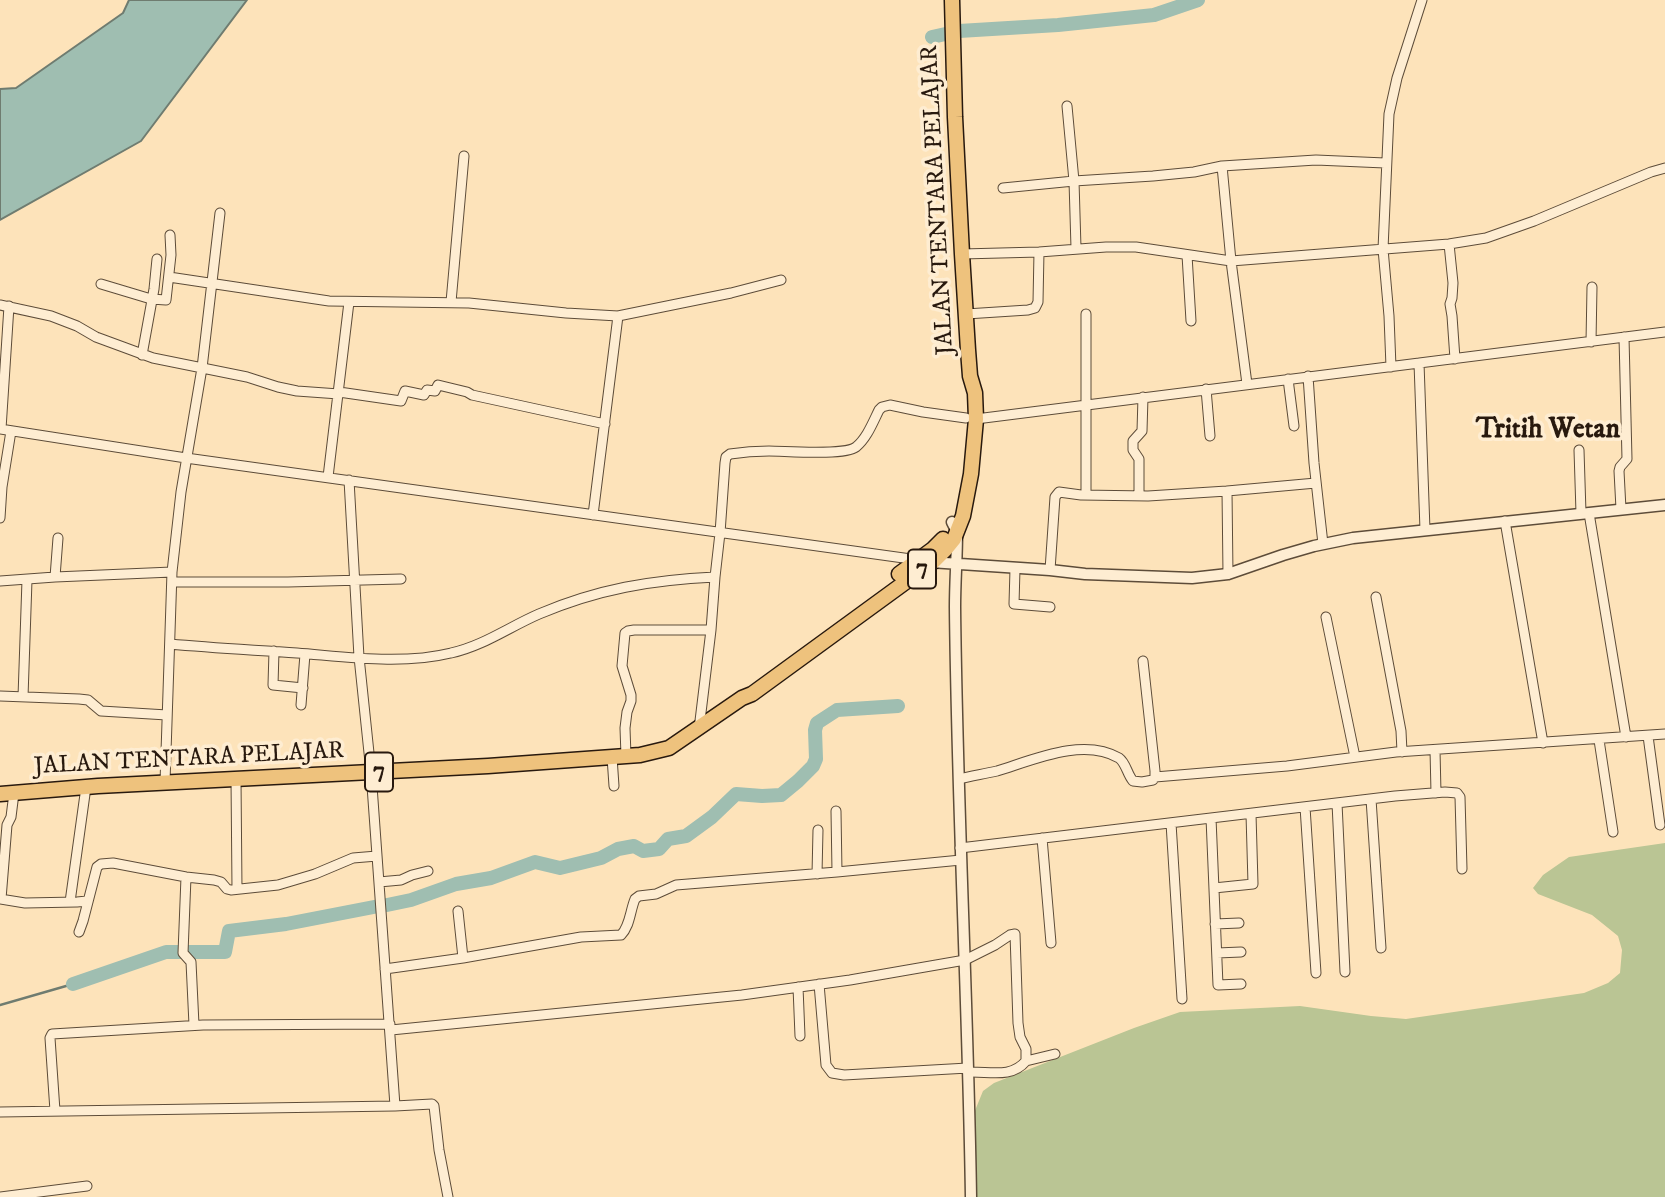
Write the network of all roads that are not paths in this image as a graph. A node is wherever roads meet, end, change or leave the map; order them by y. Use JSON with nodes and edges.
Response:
{"nodes":[{"id":1,"x":952,"y":0,"type":"edge"},
{"id":2,"x":1422,"y":0,"type":"edge"},
{"id":3,"x":1067,"y":106,"type":"dead end"},
{"id":4,"x":464,"y":156,"type":"dead end"},
{"id":5,"x":1385,"y":163,"type":"junction"},
{"id":6,"x":1222,"y":166,"type":"junction"},
{"id":7,"x":1665,"y":169,"type":"edge"},
{"id":8,"x":1073,"y":180,"type":"junction"},
{"id":9,"x":1003,"y":188,"type":"dead end"},
{"id":10,"x":220,"y":213,"type":"dead end"},
{"id":11,"x":170,"y":236,"type":"dead end"},
{"id":12,"x":1449,"y":244,"type":"junction"},
{"id":13,"x":1076,"y":248,"type":"junction"},
{"id":14,"x":1383,"y":249,"type":"junction"},
{"id":15,"x":1039,"y":251,"type":"junction"},
{"id":16,"x":962,"y":254,"type":"junction"},
{"id":17,"x":1187,"y":255,"type":"junction"},
{"id":18,"x":157,"y":260,"type":"dead end"},
{"id":19,"x":1231,"y":261,"type":"junction"},
{"id":20,"x":169,"y":276,"type":"junction"},
{"id":21,"x":780,"y":280,"type":"dead end"},
{"id":22,"x":102,"y":284,"type":"dead end"},
{"id":23,"x":213,"y":284,"type":"junction"},
{"id":24,"x":1592,"y":287,"type":"dead end"},
{"id":25,"x":151,"y":299,"type":"junction"},
{"id":26,"x":348,"y":302,"type":"junction"},
{"id":27,"x":451,"y":302,"type":"junction"},
{"id":28,"x":4,"y":306,"type":"edge"},
{"id":29,"x":966,"y":314,"type":"junction"},
{"id":30,"x":1086,"y":314,"type":"dead end"},
{"id":31,"x":618,"y":316,"type":"junction"},
{"id":32,"x":1191,"y":321,"type":"dead end"},
{"id":33,"x":1665,"y":332,"type":"edge"},
{"id":34,"x":1624,"y":337,"type":"junction"},
{"id":35,"x":1591,"y":342,"type":"junction"},
{"id":36,"x":142,"y":355,"type":"junction"},
{"id":37,"x":1455,"y":359,"type":"junction"},
{"id":38,"x":1419,"y":363,"type":"junction"},
{"id":39,"x":1391,"y":366,"type":"junction"},
{"id":40,"x":202,"y":368,"type":"junction"},
{"id":41,"x":1308,"y":376,"type":"junction"},
{"id":42,"x":1289,"y":379,"type":"junction"},
{"id":43,"x":1247,"y":384,"type":"junction"},
{"id":44,"x":1206,"y":389,"type":"junction"},
{"id":45,"x":339,"y":393,"type":"junction"},
{"id":46,"x":1143,"y":397,"type":"junction"},
{"id":47,"x":1086,"y":405,"type":"junction"},
{"id":48,"x":971,"y":419,"type":"junction"},
{"id":49,"x":605,"y":424,"type":"junction"},
{"id":50,"x":1293,"y":426,"type":"dead end"},
{"id":51,"x":4,"y":430,"type":"edge"},
{"id":52,"x":1210,"y":436,"type":"dead end"},
{"id":53,"x":1579,"y":450,"type":"dead end"},
{"id":54,"x":186,"y":458,"type":"junction"},
{"id":55,"x":328,"y":477,"type":"junction"},
{"id":56,"x":349,"y":480,"type":"junction"},
{"id":57,"x":1316,"y":483,"type":"junction"},
{"id":58,"x":1227,"y":491,"type":"junction"},
{"id":59,"x":1086,"y":494,"type":"junction"},
{"id":60,"x":1139,"y":495,"type":"junction"},
{"id":61,"x":1665,"y":505,"type":"edge"},
{"id":62,"x":1621,"y":509,"type":"junction"},
{"id":63,"x":1585,"y":513,"type":"junction"},
{"id":64,"x":593,"y":515,"type":"junction"},
{"id":65,"x":0,"y":518,"type":"edge"},
{"id":66,"x":1505,"y":521,"type":"junction"},
{"id":67,"x":954,"y":527,"type":"junction"},
{"id":68,"x":1425,"y":530,"type":"junction"},
{"id":69,"x":720,"y":533,"type":"junction"},
{"id":70,"x":58,"y":538,"type":"dead end"},
{"id":71,"x":1323,"y":544,"type":"junction"},
{"id":72,"x":925,"y":561,"type":"junction"},
{"id":73,"x":956,"y":564,"type":"junction"},
{"id":74,"x":1015,"y":569,"type":"junction"},
{"id":75,"x":1050,"y":570,"type":"junction"},
{"id":76,"x":1228,"y":574,"type":"junction"},
{"id":77,"x":55,"y":577,"type":"junction"},
{"id":78,"x":172,"y":577,"type":"junction"},
{"id":79,"x":715,"y":577,"type":"junction"},
{"id":80,"x":401,"y":579,"type":"dead end"},
{"id":81,"x":27,"y":580,"type":"junction"},
{"id":82,"x":355,"y":580,"type":"junction"},
{"id":83,"x":0,"y":581,"type":"edge"},
{"id":84,"x":1376,"y":597,"type":"dead end"},
{"id":85,"x":1050,"y":607,"type":"dead end"},
{"id":86,"x":1326,"y":617,"type":"dead end"},
{"id":87,"x":711,"y":630,"type":"junction"},
{"id":88,"x":170,"y":644,"type":"junction"},
{"id":89,"x":274,"y":651,"type":"junction"},
{"id":90,"x":304,"y":654,"type":"junction"},
{"id":91,"x":359,"y":657,"type":"junction"},
{"id":92,"x":1143,"y":661,"type":"dead end"},
{"id":93,"x":303,"y":688,"type":"junction"},
{"id":94,"x":0,"y":696,"type":"edge"},
{"id":95,"x":23,"y":697,"type":"junction"},
{"id":96,"x":301,"y":705,"type":"dead end"},
{"id":97,"x":167,"y":715,"type":"junction"},
{"id":98,"x":699,"y":729,"type":"junction"},
{"id":99,"x":1665,"y":734,"type":"edge"},
{"id":100,"x":1648,"y":736,"type":"junction"},
{"id":101,"x":1626,"y":737,"type":"junction"},
{"id":102,"x":1599,"y":740,"type":"junction"},
{"id":103,"x":1543,"y":743,"type":"junction"},
{"id":104,"x":1435,"y":750,"type":"junction"},
{"id":105,"x":1402,"y":752,"type":"junction"},
{"id":106,"x":619,"y":757,"type":"junction"},
{"id":107,"x":1355,"y":757,"type":"junction"},
{"id":108,"x":371,"y":772,"type":"junction"},
{"id":109,"x":1155,"y":777,"type":"junction"},
{"id":110,"x":236,"y":779,"type":"junction"},
{"id":111,"x":959,"y":779,"type":"junction"},
{"id":112,"x":165,"y":782,"type":"junction"},
{"id":113,"x":614,"y":786,"type":"dead end"},
{"id":114,"x":86,"y":787,"type":"junction"},
{"id":115,"x":7,"y":793,"type":"edge"},
{"id":116,"x":1436,"y":793,"type":"junction"},
{"id":117,"x":1371,"y":799,"type":"junction"},
{"id":118,"x":1337,"y":803,"type":"junction"},
{"id":119,"x":1305,"y":807,"type":"junction"},
{"id":120,"x":836,"y":811,"type":"dead end"},
{"id":121,"x":1251,"y":814,"type":"junction"},
{"id":122,"x":1212,"y":818,"type":"junction"},
{"id":123,"x":1171,"y":823,"type":"junction"},
{"id":124,"x":1660,"y":825,"type":"dead end"},
{"id":125,"x":818,"y":830,"type":"dead end"},
{"id":126,"x":1613,"y":832,"type":"dead end"},
{"id":127,"x":1042,"y":838,"type":"junction"},
{"id":128,"x":960,"y":848,"type":"junction"},
{"id":129,"x":377,"y":856,"type":"junction"},
{"id":130,"x":961,"y":860,"type":"junction"},
{"id":131,"x":1462,"y":869,"type":"dead end"},
{"id":132,"x":428,"y":871,"type":"dead end"},
{"id":133,"x":837,"y":872,"type":"junction"},
{"id":134,"x":817,"y":874,"type":"junction"},
{"id":135,"x":187,"y":877,"type":"junction"},
{"id":136,"x":379,"y":882,"type":"junction"},
{"id":137,"x":1214,"y":888,"type":"junction"},
{"id":138,"x":237,"y":889,"type":"junction"},
{"id":139,"x":0,"y":899,"type":"edge"},
{"id":140,"x":88,"y":901,"type":"junction"},
{"id":141,"x":69,"y":902,"type":"junction"},
{"id":142,"x":458,"y":911,"type":"dead end"},
{"id":143,"x":1239,"y":923,"type":"dead end"},
{"id":144,"x":1215,"y":924,"type":"junction"},
{"id":145,"x":79,"y":932,"type":"dead end"},
{"id":146,"x":1051,"y":943,"type":"dead end"},
{"id":147,"x":1381,"y":948,"type":"dead end"},
{"id":148,"x":1217,"y":953,"type":"junction"},
{"id":149,"x":1241,"y":953,"type":"dead end"},
{"id":150,"x":463,"y":958,"type":"junction"},
{"id":151,"x":965,"y":960,"type":"junction"},
{"id":152,"x":385,"y":969,"type":"junction"},
{"id":153,"x":1345,"y":972,"type":"dead end"},
{"id":154,"x":1317,"y":973,"type":"dead end"},
{"id":155,"x":819,"y":984,"type":"junction"},
{"id":156,"x":1241,"y":984,"type":"dead end"},
{"id":157,"x":798,"y":987,"type":"junction"},
{"id":158,"x":1182,"y":999,"type":"dead end"},
{"id":159,"x":194,"y":1026,"type":"junction"},
{"id":160,"x":390,"y":1027,"type":"junction"},
{"id":161,"x":800,"y":1036,"type":"dead end"},
{"id":162,"x":1055,"y":1054,"type":"dead end"},
{"id":163,"x":1027,"y":1061,"type":"junction"},
{"id":164,"x":968,"y":1071,"type":"junction"},
{"id":165,"x":395,"y":1106,"type":"junction"},
{"id":166,"x":55,"y":1111,"type":"junction"},
{"id":167,"x":0,"y":1112,"type":"edge"},
{"id":168,"x":88,"y":1186,"type":"dead end"},
{"id":169,"x":0,"y":1197,"type":"edge"},
{"id":170,"x":448,"y":1197,"type":"edge"},
{"id":171,"x":971,"y":1197,"type":"edge"}],
"edges":[{"from":1,"to":16,"type":"highway","name":"JALAN TENTARA PELAJAR","number":"7"},
{"from":2,"to":5,"type":"street"},
{"from":3,"to":8,"type":"street"},
{"from":4,"to":27,"type":"street"},
{"from":5,"to":6,"type":"street"},
{"from":5,"to":14,"type":"street"},
{"from":6,"to":8,"type":"street"},
{"from":6,"to":19,"type":"street"},
{"from":7,"to":12,"type":"street"},
{"from":8,"to":9,"type":"street"},
{"from":8,"to":13,"type":"street"},
{"from":10,"to":23,"type":"street"},
{"from":11,"to":20,"type":"street"},
{"from":12,"to":14,"type":"street"},
{"from":12,"to":37,"type":"street"},
{"from":13,"to":15,"type":"street"},
{"from":13,"to":17,"type":"street"},
{"from":14,"to":19,"type":"street"},
{"from":14,"to":39,"type":"street"},
{"from":15,"to":16,"type":"street"},
{"from":15,"to":29,"type":"street"},
{"from":16,"to":29,"type":"highway","name":"JALAN TENTARA PELAJAR","number":"7"},
{"from":17,"to":19,"type":"street"},
{"from":17,"to":32,"type":"street"},
{"from":18,"to":25,"type":"street"},
{"from":19,"to":43,"type":"street"},
{"from":20,"to":23,"type":"street"},
{"from":20,"to":25,"type":"street"},
{"from":21,"to":31,"type":"street"},
{"from":22,"to":25,"type":"street"},
{"from":23,"to":26,"type":"street"},
{"from":23,"to":40,"type":"street"},
{"from":24,"to":35,"type":"street"},
{"from":25,"to":36,"type":"street"},
{"from":26,"to":27,"type":"street"},
{"from":26,"to":45,"type":"street"},
{"from":27,"to":31,"type":"street"},
{"from":28,"to":36,"type":"street"},
{"from":28,"to":51,"type":"street"},
{"from":29,"to":48,"type":"highway","name":"JALAN TENTARA PELAJAR","number":"7"},
{"from":30,"to":47,"type":"street"},
{"from":31,"to":49,"type":"street"},
{"from":33,"to":34,"type":"street"},
{"from":34,"to":35,"type":"street"},
{"from":34,"to":62,"type":"street"},
{"from":35,"to":37,"type":"street"},
{"from":36,"to":40,"type":"street"},
{"from":37,"to":38,"type":"street"},
{"from":38,"to":39,"type":"street"},
{"from":38,"to":68,"type":"street"},
{"from":39,"to":41,"type":"street"},
{"from":40,"to":45,"type":"street"},
{"from":40,"to":54,"type":"street"},
{"from":41,"to":42,"type":"street"},
{"from":41,"to":57,"type":"street"},
{"from":42,"to":43,"type":"street"},
{"from":42,"to":50,"type":"street"},
{"from":43,"to":44,"type":"street"},
{"from":44,"to":46,"type":"street"},
{"from":44,"to":52,"type":"street"},
{"from":45,"to":49,"type":"street"},
{"from":45,"to":55,"type":"street"},
{"from":46,"to":47,"type":"street"},
{"from":46,"to":60,"type":"street"},
{"from":47,"to":48,"type":"street"},
{"from":47,"to":59,"type":"street"},
{"from":48,"to":67,"type":"highway","name":"JALAN TENTARA PELAJAR","number":"7"},
{"from":48,"to":69,"type":"street"},
{"from":49,"to":64,"type":"street"},
{"from":51,"to":54,"type":"street"},
{"from":51,"to":65,"type":"street"},
{"from":53,"to":63,"type":"street"},
{"from":54,"to":55,"type":"street"},
{"from":54,"to":78,"type":"street"},
{"from":55,"to":56,"type":"street"},
{"from":56,"to":64,"type":"street"},
{"from":56,"to":82,"type":"street"},
{"from":57,"to":58,"type":"street"},
{"from":57,"to":71,"type":"street"},
{"from":58,"to":60,"type":"street"},
{"from":58,"to":76,"type":"street"},
{"from":59,"to":60,"type":"street"},
{"from":59,"to":75,"type":"street"},
{"from":61,"to":62,"type":"street"},
{"from":62,"to":63,"type":"street"},
{"from":63,"to":66,"type":"street"},
{"from":63,"to":101,"type":"street"},
{"from":64,"to":69,"type":"street"},
{"from":66,"to":68,"type":"street"},
{"from":66,"to":103,"type":"street"},
{"from":67,"to":72,"type":"highway","name":"JALAN TENTARA PELAJAR","number":"7"},
{"from":67,"to":73,"type":"street"},
{"from":68,"to":71,"type":"street"},
{"from":69,"to":72,"type":"street"},
{"from":69,"to":79,"type":"street"},
{"from":70,"to":77,"type":"street"},
{"from":71,"to":76,"type":"street"},
{"from":72,"to":73,"type":"street"},
{"from":72,"to":98,"type":"highway","name":"JALAN TENTARA PELAJAR","number":"7"},
{"from":73,"to":74,"type":"street"},
{"from":73,"to":111,"type":"street"},
{"from":74,"to":75,"type":"street"},
{"from":74,"to":85,"type":"street"},
{"from":75,"to":76,"type":"street"},
{"from":77,"to":78,"type":"street"},
{"from":77,"to":81,"type":"street"},
{"from":78,"to":82,"type":"street"},
{"from":78,"to":88,"type":"street"},
{"from":79,"to":87,"type":"street"},
{"from":79,"to":91,"type":"street"},
{"from":80,"to":82,"type":"street"},
{"from":81,"to":83,"type":"street"},
{"from":81,"to":95,"type":"street"},
{"from":82,"to":91,"type":"street"},
{"from":84,"to":105,"type":"street"},
{"from":86,"to":107,"type":"street"},
{"from":87,"to":98,"type":"street"},
{"from":87,"to":106,"type":"street"},
{"from":88,"to":89,"type":"street"},
{"from":88,"to":97,"type":"street"},
{"from":89,"to":90,"type":"street"},
{"from":89,"to":93,"type":"street"},
{"from":90,"to":91,"type":"street"},
{"from":90,"to":93,"type":"street"},
{"from":91,"to":108,"type":"street"},
{"from":92,"to":109,"type":"street"},
{"from":93,"to":96,"type":"street"},
{"from":94,"to":95,"type":"street"},
{"from":95,"to":97,"type":"street"},
{"from":97,"to":112,"type":"street"},
{"from":98,"to":106,"type":"highway","name":"JALAN TENTARA PELAJAR","number":"7"},
{"from":99,"to":100,"type":"street"},
{"from":100,"to":101,"type":"street"},
{"from":100,"to":124,"type":"street"},
{"from":101,"to":102,"type":"street"},
{"from":102,"to":103,"type":"street"},
{"from":102,"to":126,"type":"street"},
{"from":103,"to":104,"type":"street"},
{"from":104,"to":105,"type":"street"},
{"from":104,"to":116,"type":"street"},
{"from":105,"to":107,"type":"street"},
{"from":106,"to":108,"type":"highway","name":"JALAN TENTARA PELAJAR","number":"7"},
{"from":106,"to":113,"type":"street"},
{"from":107,"to":109,"type":"street"},
{"from":108,"to":110,"type":"highway","name":"JALAN TENTARA PELAJAR","number":"7"},
{"from":108,"to":129,"type":"street"},
{"from":109,"to":111,"type":"street"},
{"from":110,"to":112,"type":"highway","name":"JALAN TENTARA PELAJAR","number":"7"},
{"from":110,"to":138,"type":"street"},
{"from":111,"to":128,"type":"street"},
{"from":112,"to":114,"type":"highway","name":"JALAN TENTARA PELAJAR","number":"7"},
{"from":114,"to":115,"type":"highway","name":"JALAN TENTARA PELAJAR","number":"7"},
{"from":114,"to":141,"type":"street"},
{"from":115,"to":139,"type":"street"},
{"from":116,"to":117,"type":"street"},
{"from":116,"to":131,"type":"street"},
{"from":117,"to":118,"type":"street"},
{"from":117,"to":147,"type":"street"},
{"from":118,"to":119,"type":"street"},
{"from":118,"to":153,"type":"street"},
{"from":119,"to":121,"type":"street"},
{"from":119,"to":154,"type":"street"},
{"from":120,"to":133,"type":"street"},
{"from":121,"to":122,"type":"street"},
{"from":121,"to":137,"type":"street"},
{"from":122,"to":123,"type":"street"},
{"from":122,"to":137,"type":"street"},
{"from":123,"to":127,"type":"street"},
{"from":123,"to":158,"type":"street"},
{"from":125,"to":134,"type":"street"},
{"from":127,"to":128,"type":"street"},
{"from":127,"to":146,"type":"street"},
{"from":128,"to":130,"type":"street"},
{"from":129,"to":136,"type":"street"},
{"from":129,"to":138,"type":"street"},
{"from":130,"to":133,"type":"street"},
{"from":130,"to":151,"type":"street"},
{"from":132,"to":136,"type":"street"},
{"from":133,"to":134,"type":"street"},
{"from":134,"to":150,"type":"street"},
{"from":135,"to":138,"type":"street"},
{"from":135,"to":140,"type":"street"},
{"from":135,"to":159,"type":"street"},
{"from":136,"to":152,"type":"street"},
{"from":137,"to":144,"type":"street"},
{"from":139,"to":141,"type":"street"},
{"from":140,"to":141,"type":"street"},
{"from":140,"to":145,"type":"street"},
{"from":142,"to":150,"type":"street"},
{"from":143,"to":144,"type":"street"},
{"from":144,"to":148,"type":"street"},
{"from":148,"to":149,"type":"street"},
{"from":148,"to":156,"type":"street"},
{"from":150,"to":152,"type":"street"},
{"from":151,"to":155,"type":"street"},
{"from":151,"to":163,"type":"street"},
{"from":151,"to":164,"type":"street"},
{"from":152,"to":160,"type":"street"},
{"from":155,"to":157,"type":"street"},
{"from":155,"to":164,"type":"street"},
{"from":157,"to":160,"type":"street"},
{"from":157,"to":161,"type":"street"},
{"from":159,"to":160,"type":"street"},
{"from":159,"to":166,"type":"street"},
{"from":160,"to":165,"type":"street"},
{"from":162,"to":163,"type":"street"},
{"from":163,"to":164,"type":"street"},
{"from":164,"to":171,"type":"street"},
{"from":165,"to":166,"type":"street"},
{"from":165,"to":170,"type":"street"},
{"from":166,"to":167,"type":"street"},
{"from":168,"to":169,"type":"street"}]}
